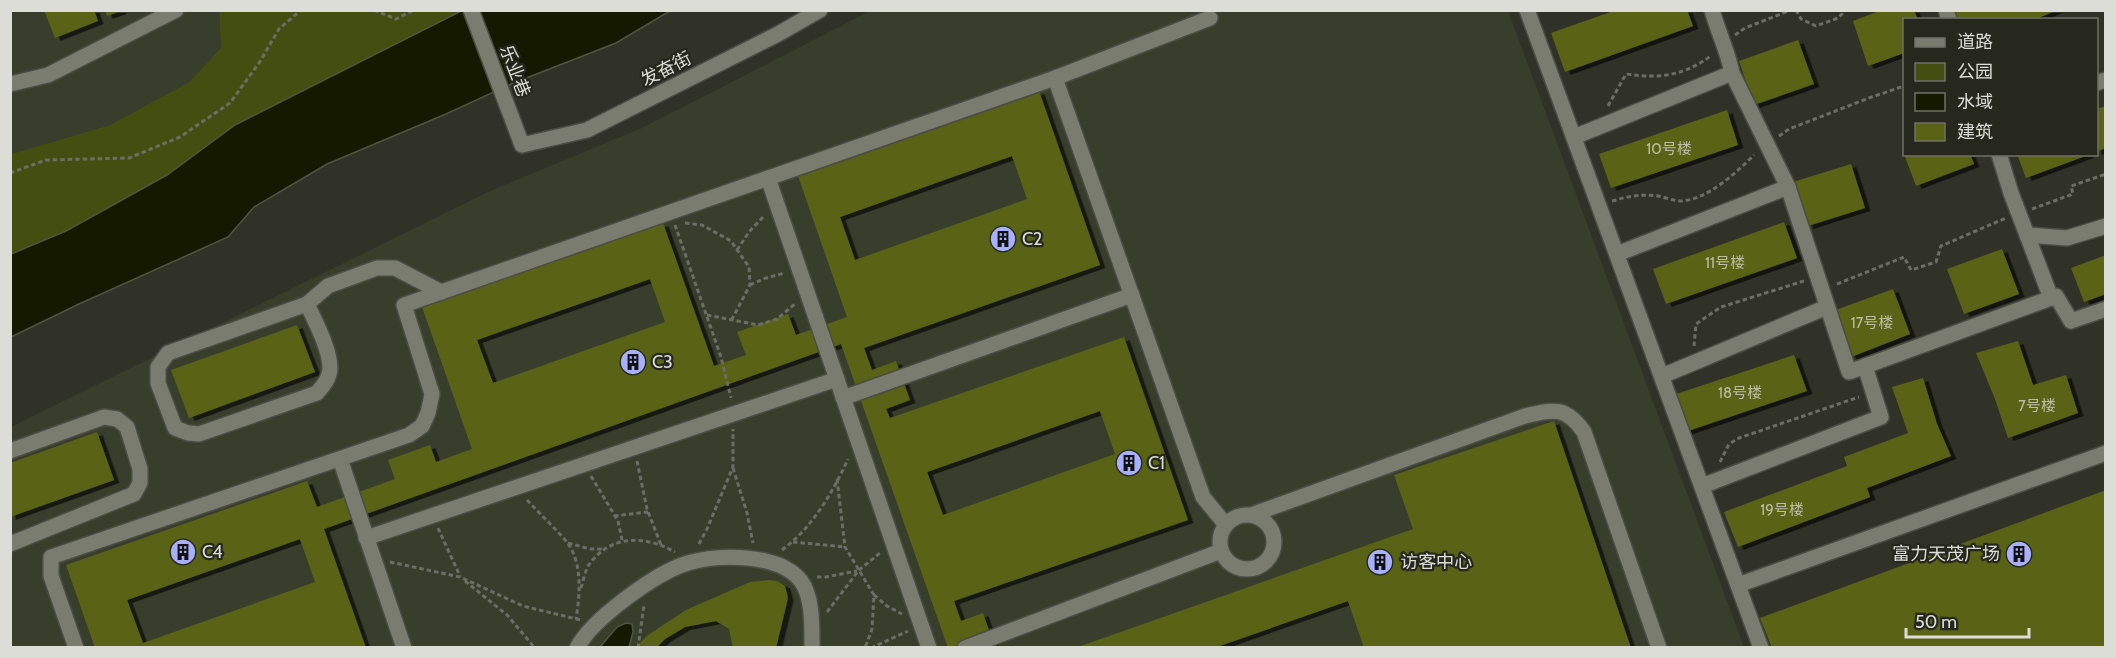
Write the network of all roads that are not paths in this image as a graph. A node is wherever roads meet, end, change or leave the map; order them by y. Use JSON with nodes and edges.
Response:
{"nodes":[{"id":1,"x":176,"y":10,"type":"edge"},
{"id":2,"x":471,"y":10,"type":"edge"},
{"id":3,"x":820,"y":10,"type":"edge"},
{"id":4,"x":1712,"y":10,"type":"edge"},
{"id":5,"x":1531,"y":12,"type":"edge"},
{"id":6,"x":1209,"y":18,"type":"dead end"},
{"id":7,"x":1732,"y":73,"type":"junction"},
{"id":8,"x":1055,"y":78,"type":"junction"},
{"id":9,"x":11,"y":83,"type":"edge"},
{"id":10,"x":1574,"y":137,"type":"junction"},
{"id":11,"x":522,"y":145,"type":"joint"},
{"id":12,"x":2000,"y":156,"type":"edge"},
{"id":13,"x":768,"y":178,"type":"junction"},
{"id":14,"x":1788,"y":187,"type":"junction"},
{"id":15,"x":2106,"y":226,"type":"edge"},
{"id":16,"x":2026,"y":235,"type":"junction"},
{"id":17,"x":1617,"y":254,"type":"junction"},
{"id":18,"x":441,"y":292,"type":"junction"},
{"id":19,"x":1132,"y":295,"type":"junction"},
{"id":20,"x":2050,"y":298,"type":"junction"},
{"id":21,"x":307,"y":304,"type":"junction"},
{"id":22,"x":1827,"y":307,"type":"junction"},
{"id":23,"x":2106,"y":309,"type":"edge"},
{"id":24,"x":1865,"y":366,"type":"junction"},
{"id":25,"x":1662,"y":376,"type":"junction"},
{"id":26,"x":837,"y":379,"type":"junction"},
{"id":27,"x":843,"y":398,"type":"junction"},
{"id":28,"x":10,"y":451,"type":"edge"},
{"id":29,"x":2106,"y":453,"type":"edge"},
{"id":30,"x":339,"y":459,"type":"junction"},
{"id":31,"x":1706,"y":484,"type":"junction"},
{"id":32,"x":1251,"y":515,"type":"junction"},
{"id":33,"x":1226,"y":525,"type":"junction"},
{"id":34,"x":366,"y":538,"type":"junction"},
{"id":35,"x":10,"y":544,"type":"edge"},
{"id":36,"x":1221,"y":551,"type":"junction"},
{"id":37,"x":1738,"y":585,"type":"junction"},
{"id":38,"x":76,"y":648,"type":"edge"},
{"id":39,"x":404,"y":648,"type":"edge"},
{"id":40,"x":577,"y":648,"type":"edge"},
{"id":41,"x":812,"y":648,"type":"edge"},
{"id":42,"x":929,"y":648,"type":"edge"},
{"id":43,"x":965,"y":648,"type":"edge"},
{"id":44,"x":1659,"y":648,"type":"edge"},
{"id":45,"x":1761,"y":648,"type":"edge"}],
"edges":[{"from":1,"to":9,"type":"street"},
{"from":2,"to":11,"type":"street","name":"乐业巷"},
{"from":3,"to":11,"type":"street","name":"发奋街"},
{"from":4,"to":7,"type":"street"},
{"from":5,"to":10,"type":"street"},
{"from":6,"to":8,"type":"street"},
{"from":7,"to":10,"type":"street"},
{"from":7,"to":14,"type":"street"},
{"from":8,"to":13,"type":"street"},
{"from":8,"to":19,"type":"street"},
{"from":10,"to":17,"type":"street"},
{"from":12,"to":16,"type":"street"},
{"from":13,"to":18,"type":"street"},
{"from":13,"to":26,"type":"street"},
{"from":14,"to":17,"type":"street"},
{"from":14,"to":22,"type":"street"},
{"from":15,"to":16,"type":"street"},
{"from":16,"to":20,"type":"street"},
{"from":17,"to":25,"type":"street"},
{"from":18,"to":21,"type":"street"},
{"from":18,"to":30,"type":"street"},
{"from":19,"to":27,"type":"street"},
{"from":19,"to":33,"type":"street"},
{"from":20,"to":23,"type":"street"},
{"from":20,"to":24,"type":"street"},
{"from":21,"to":21,"type":"street"},
{"from":22,"to":24,"type":"street"},
{"from":22,"to":25,"type":"street"},
{"from":24,"to":31,"type":"street"},
{"from":25,"to":31,"type":"street"},
{"from":26,"to":27,"type":"street"},
{"from":26,"to":34,"type":"street"},
{"from":27,"to":42,"type":"street"},
{"from":28,"to":35,"type":"street"},
{"from":29,"to":37,"type":"street"},
{"from":30,"to":34,"type":"street"},
{"from":30,"to":38,"type":"street"},
{"from":31,"to":37,"type":"street"},
{"from":32,"to":33,"type":"street"},
{"from":32,"to":36,"type":"street"},
{"from":32,"to":44,"type":"street"},
{"from":33,"to":36,"type":"street"},
{"from":34,"to":39,"type":"street"},
{"from":36,"to":43,"type":"street"},
{"from":37,"to":45,"type":"street"},
{"from":40,"to":41,"type":"street"}]}
